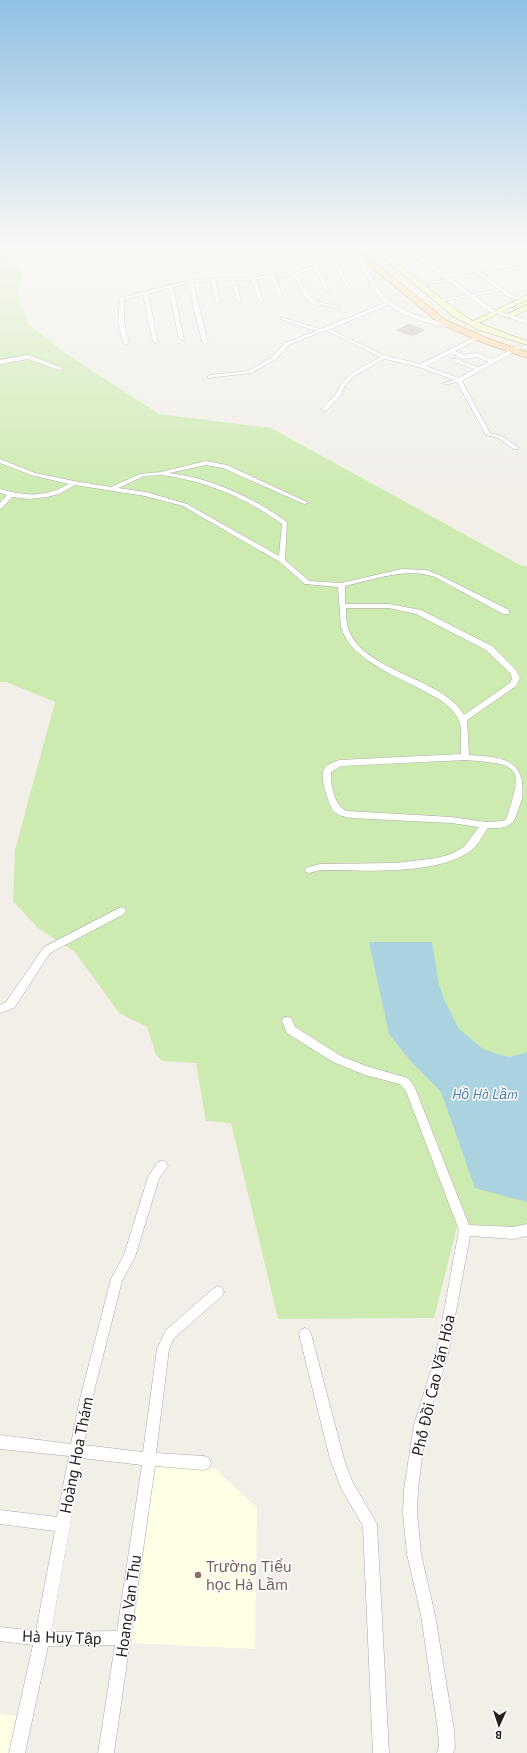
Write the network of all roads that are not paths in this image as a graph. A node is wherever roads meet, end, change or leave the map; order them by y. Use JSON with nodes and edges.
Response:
{"nodes":[{"id":1,"x":122,"y":329,"type":"edge"},
{"id":2,"x":153,"y":329,"type":"edge"},
{"id":3,"x":180,"y":329,"type":"edge"},
{"id":4,"x":202,"y":329,"type":"edge"},
{"id":5,"x":322,"y":329,"type":"joint"},
{"id":6,"x":457,"y":329,"type":"edge"},
{"id":7,"x":469,"y":329,"type":"edge"},
{"id":8,"x":484,"y":329,"type":"edge"},
{"id":9,"x":477,"y":338,"type":"junction"},
{"id":10,"x":182,"y":339,"type":"dead end"},
{"id":11,"x":156,"y":342,"type":"dead end"},
{"id":12,"x":205,"y":342,"type":"dead end"},
{"id":13,"x":126,"y":343,"type":"dead end"},
{"id":14,"x":527,"y":343,"type":"edge"},
{"id":15,"x":520,"y":349,"type":"edge"},
{"id":16,"x":450,"y":351,"type":"junction"},
{"id":17,"x":527,"y":355,"type":"edge"},
{"id":18,"x":384,"y":357,"type":"junction"},
{"id":19,"x":454,"y":360,"type":"dead end"},
{"id":20,"x":492,"y":361,"type":"junction"},
{"id":21,"x":0,"y":362,"type":"edge"},
{"id":22,"x":421,"y":366,"type":"junction"},
{"id":23,"x":61,"y":369,"type":"dead end"},
{"id":24,"x":478,"y":369,"type":"junction"},
{"id":25,"x":210,"y":377,"type":"dead end"},
{"id":26,"x":459,"y":380,"type":"junction"},
{"id":27,"x":446,"y":384,"type":"dead end"},
{"id":28,"x":324,"y":410,"type":"dead end"},
{"id":29,"x":516,"y":448,"type":"dead end"},
{"id":30,"x":0,"y":460,"type":"edge"},
{"id":31,"x":159,"y":473,"type":"junction"},
{"id":32,"x":74,"y":483,"type":"junction"},
{"id":33,"x":112,"y":488,"type":"junction"},
{"id":34,"x":0,"y":491,"type":"edge"},
{"id":35,"x":10,"y":495,"type":"junction"},
{"id":36,"x":306,"y":503,"type":"dead end"},
{"id":37,"x":0,"y":507,"type":"edge"},
{"id":38,"x":282,"y":562,"type":"junction"},
{"id":39,"x":341,"y":584,"type":"junction"},
{"id":40,"x":343,"y":606,"type":"junction"},
{"id":41,"x":506,"y":612,"type":"dead end"},
{"id":42,"x":463,"y":719,"type":"junction"},
{"id":43,"x":465,"y":757,"type":"junction"},
{"id":44,"x":486,"y":825,"type":"junction"},
{"id":45,"x":309,"y":870,"type":"dead end"},
{"id":46,"x":121,"y":911,"type":"dead end"},
{"id":47,"x":0,"y":1009,"type":"edge"},
{"id":48,"x":287,"y":1021,"type":"dead end"},
{"id":49,"x":162,"y":1166,"type":"dead end"},
{"id":50,"x":465,"y":1230,"type":"junction"},
{"id":51,"x":527,"y":1230,"type":"edge"},
{"id":52,"x":218,"y":1292,"type":"dead end"},
{"id":53,"x":305,"y":1334,"type":"dead end"},
{"id":54,"x":0,"y":1442,"type":"edge"},
{"id":55,"x":76,"y":1452,"type":"junction"},
{"id":56,"x":149,"y":1459,"type":"junction"},
{"id":57,"x":204,"y":1463,"type":"dead end"},
{"id":58,"x":0,"y":1517,"type":"edge"},
{"id":59,"x":63,"y":1525,"type":"junction"},
{"id":60,"x":0,"y":1634,"type":"edge"},
{"id":61,"x":124,"y":1638,"type":"junction"},
{"id":62,"x":42,"y":1639,"type":"junction"},
{"id":63,"x":17,"y":1753,"type":"edge"},
{"id":64,"x":106,"y":1753,"type":"edge"},
{"id":65,"x":381,"y":1753,"type":"edge"},
{"id":66,"x":445,"y":1753,"type":"edge"}],
"edges":[{"from":1,"to":13,"type":"street"},
{"from":2,"to":11,"type":"street"},
{"from":3,"to":10,"type":"street"},
{"from":4,"to":12,"type":"street"},
{"from":5,"to":18,"type":"street"},
{"from":5,"to":25,"type":"street"},
{"from":6,"to":9,"type":"main road"},
{"from":7,"to":15,"type":"main road"},
{"from":8,"to":14,"type":"street"},
{"from":9,"to":15,"type":"main road"},
{"from":9,"to":16,"type":"street"},
{"from":15,"to":17,"type":"main road"},
{"from":15,"to":20,"type":"street"},
{"from":16,"to":20,"type":"street"},
{"from":16,"to":22,"type":"street"},
{"from":18,"to":22,"type":"street"},
{"from":18,"to":28,"type":"street"},
{"from":19,"to":24,"type":"street"},
{"from":20,"to":24,"type":"street"},
{"from":21,"to":23,"type":"street"},
{"from":22,"to":26,"type":"street"},
{"from":24,"to":26,"type":"street"},
{"from":26,"to":27,"type":"street"},
{"from":26,"to":29,"type":"street"},
{"from":30,"to":32,"type":"street"},
{"from":31,"to":33,"type":"street"},
{"from":31,"to":36,"type":"street"},
{"from":31,"to":38,"type":"street"},
{"from":32,"to":33,"type":"street"},
{"from":32,"to":35,"type":"street"},
{"from":33,"to":38,"type":"street"},
{"from":34,"to":35,"type":"street"},
{"from":35,"to":37,"type":"street"},
{"from":38,"to":39,"type":"street"},
{"from":39,"to":40,"type":"street"},
{"from":39,"to":41,"type":"street"},
{"from":40,"to":42,"type":"street"},
{"from":40,"to":42,"type":"street"},
{"from":42,"to":43,"type":"street"},
{"from":43,"to":44,"type":"street"},
{"from":43,"to":44,"type":"street"},
{"from":44,"to":45,"type":"street"},
{"from":46,"to":47,"type":"street"},
{"from":48,"to":50,"type":"street"},
{"from":49,"to":55,"type":"street","name":"Hoàng Hoa Thám"},
{"from":50,"to":51,"type":"street"},
{"from":50,"to":66,"type":"street","name":"Phố Đồi Cao Văn Hóa"},
{"from":52,"to":56,"type":"street","name":"Hoang Van Thu"},
{"from":53,"to":65,"type":"street"},
{"from":54,"to":55,"type":"street"},
{"from":55,"to":56,"type":"street"},
{"from":55,"to":59,"type":"street","name":"Hoàng Hoa Thám"},
{"from":56,"to":57,"type":"street"},
{"from":56,"to":61,"type":"street","name":"Hoang Van Thu"},
{"from":58,"to":59,"type":"street"},
{"from":59,"to":62,"type":"street","name":"Hoàng Hoa Thám"},
{"from":60,"to":62,"type":"street","name":"Hà Huy Tập"},
{"from":61,"to":62,"type":"street","name":"Hà Huy Tập"},
{"from":61,"to":64,"type":"street","name":"Hoang Van Thu"},
{"from":62,"to":63,"type":"street","name":"Hoàng Hoa Thám"}]}
